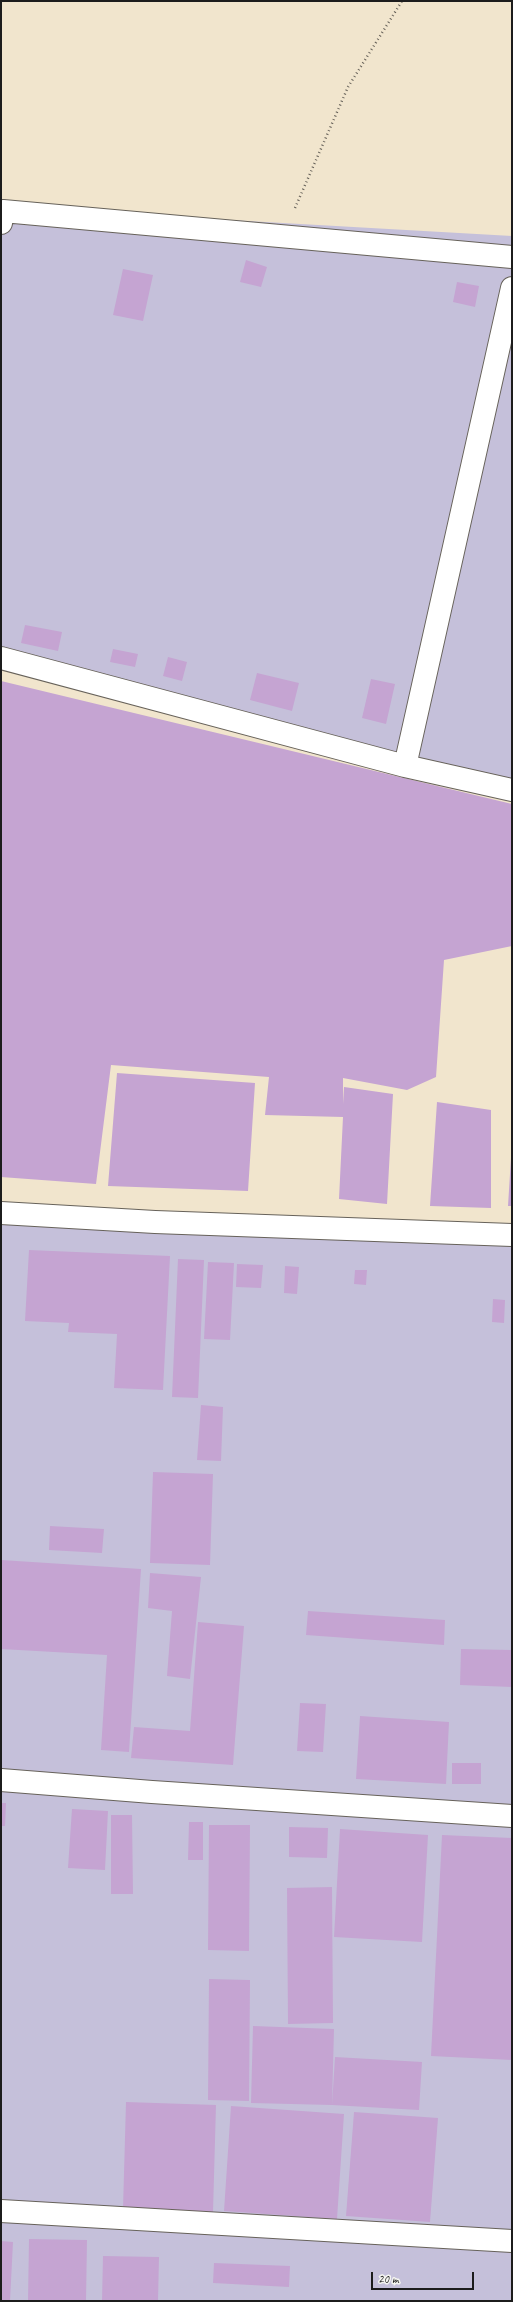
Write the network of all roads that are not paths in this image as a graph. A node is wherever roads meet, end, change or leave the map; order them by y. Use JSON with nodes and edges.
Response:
{"nodes":[{"id":1,"x":1,"y":223,"type":"edge"},
{"id":2,"x":512,"y":258,"type":"edge"},
{"id":3,"x":512,"y":288,"type":"edge"},
{"id":4,"x":1,"y":658,"type":"edge"},
{"id":5,"x":405,"y":766,"type":"junction"},
{"id":6,"x":512,"y":790,"type":"edge"},
{"id":7,"x":1,"y":1213,"type":"edge"},
{"id":8,"x":512,"y":1235,"type":"edge"},
{"id":9,"x":1,"y":1780,"type":"edge"},
{"id":10,"x":512,"y":1816,"type":"edge"},
{"id":11,"x":1,"y":2211,"type":"edge"},
{"id":12,"x":512,"y":2241,"type":"edge"}],
"edges":[{"from":1,"to":2,"type":"street"},
{"from":3,"to":5,"type":"street"},
{"from":4,"to":5,"type":"street"},
{"from":5,"to":6,"type":"street"},
{"from":7,"to":8,"type":"street"},
{"from":9,"to":10,"type":"street"},
{"from":11,"to":12,"type":"street"}]}
